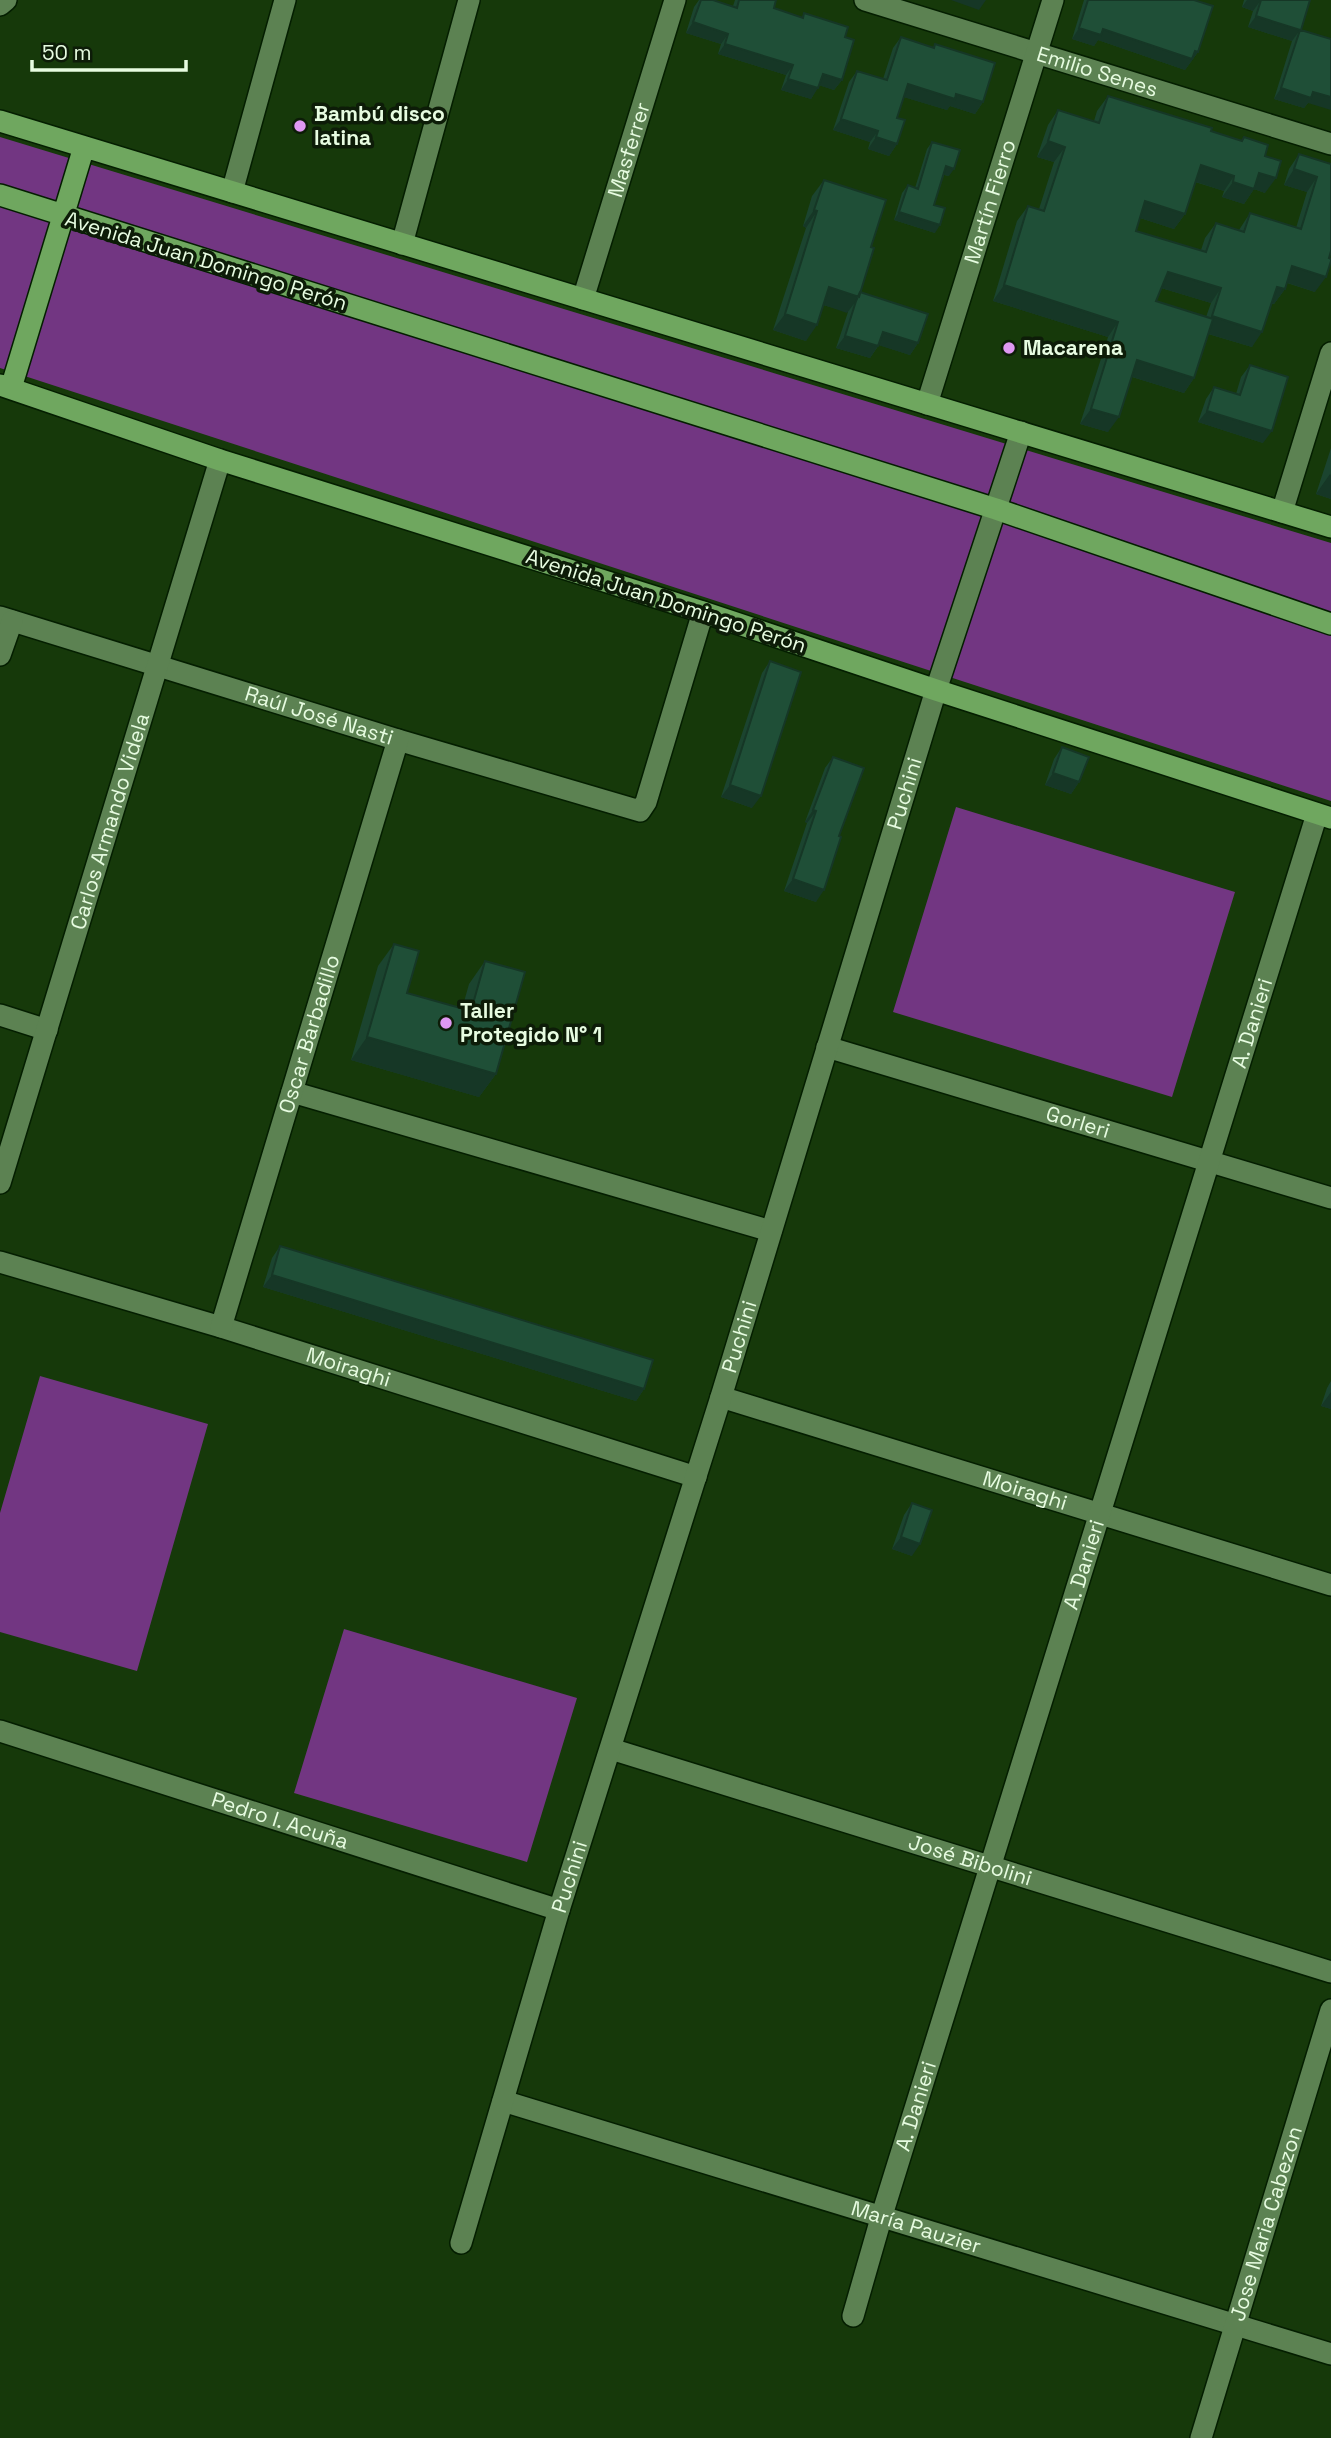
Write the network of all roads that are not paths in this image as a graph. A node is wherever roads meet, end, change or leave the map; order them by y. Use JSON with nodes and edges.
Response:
{"nodes":[{"id":1,"x":6,"y":0,"type":"edge"},
{"id":2,"x":285,"y":0,"type":"edge"},
{"id":3,"x":469,"y":0,"type":"edge"},
{"id":4,"x":675,"y":0,"type":"edge"},
{"id":5,"x":866,"y":0,"type":"edge"},
{"id":6,"x":1053,"y":0,"type":"edge"},
{"id":7,"x":0,"y":5,"type":"edge"},
{"id":8,"x":1037,"y":53,"type":"junction"},
{"id":9,"x":0,"y":121,"type":"edge"},
{"id":10,"x":1331,"y":144,"type":"edge"},
{"id":11,"x":84,"y":147,"type":"junction"},
{"id":12,"x":232,"y":192,"type":"junction"},
{"id":13,"x":0,"y":195,"type":"edge"},
{"id":14,"x":63,"y":216,"type":"junction"},
{"id":15,"x":402,"y":244,"type":"junction"},
{"id":16,"x":583,"y":299,"type":"junction"},
{"id":17,"x":1331,"y":353,"type":"edge"},
{"id":18,"x":6,"y":387,"type":"edge"},
{"id":19,"x":927,"y":404,"type":"junction"},
{"id":20,"x":1021,"y":432,"type":"junction"},
{"id":21,"x":220,"y":460,"type":"junction"},
{"id":22,"x":996,"y":509,"type":"junction"},
{"id":23,"x":1282,"y":512,"type":"junction"},
{"id":24,"x":1331,"y":527,"type":"edge"},
{"id":25,"x":703,"y":612,"type":"junction"},
{"id":26,"x":6,"y":619,"type":"edge"},
{"id":27,"x":1331,"y":624,"type":"edge"},
{"id":28,"x":0,"y":655,"type":"edge"},
{"id":29,"x":158,"y":666,"type":"junction"},
{"id":30,"x":936,"y":691,"type":"junction"},
{"id":31,"x":398,"y":740,"type":"junction"},
{"id":32,"x":1324,"y":816,"type":"edge"},
{"id":33,"x":0,"y":1015,"type":"edge"},
{"id":34,"x":47,"y":1030,"type":"junction"},
{"id":35,"x":827,"y":1047,"type":"junction"},
{"id":36,"x":292,"y":1093,"type":"junction"},
{"id":37,"x":1209,"y":1161,"type":"junction"},
{"id":38,"x":0,"y":1179,"type":"edge"},
{"id":39,"x":1331,"y":1198,"type":"edge"},
{"id":40,"x":771,"y":1231,"type":"junction"},
{"id":41,"x":0,"y":1262,"type":"edge"},
{"id":42,"x":221,"y":1327,"type":"junction"},
{"id":43,"x":721,"y":1397,"type":"junction"},
{"id":44,"x":696,"y":1477,"type":"junction"},
{"id":45,"x":1100,"y":1513,"type":"junction"},
{"id":46,"x":1331,"y":1585,"type":"edge"},
{"id":47,"x":0,"y":1731,"type":"edge"},
{"id":48,"x":611,"y":1749,"type":"junction"},
{"id":49,"x":990,"y":1867,"type":"junction"},
{"id":50,"x":559,"y":1910,"type":"junction"},
{"id":51,"x":1331,"y":1972,"type":"edge"},
{"id":52,"x":1331,"y":2010,"type":"edge"},
{"id":53,"x":503,"y":2101,"type":"junction"},
{"id":54,"x":882,"y":2215,"type":"junction"},
{"id":55,"x":461,"y":2243,"type":"dead end"},
{"id":56,"x":853,"y":2316,"type":"dead end"},
{"id":57,"x":1235,"y":2326,"type":"junction"},
{"id":58,"x":1331,"y":2354,"type":"edge"},
{"id":59,"x":1201,"y":2438,"type":"edge"}],
"edges":[{"from":1,"to":7,"type":"street"},
{"from":2,"to":12,"type":"street"},
{"from":3,"to":15,"type":"street"},
{"from":4,"to":16,"type":"street","name":"Masferrer"},
{"from":5,"to":8,"type":"street","name":"Emilio Senes"},
{"from":6,"to":8,"type":"street","name":"Martín Fierro"},
{"from":8,"to":10,"type":"street","name":"Emilio Senes"},
{"from":8,"to":19,"type":"street","name":"Martín Fierro"},
{"from":9,"to":11,"type":"main road"},
{"from":11,"to":12,"type":"main road"},
{"from":11,"to":14,"type":"main road"},
{"from":12,"to":15,"type":"main road"},
{"from":13,"to":14,"type":"main road","name":"Avenida Juan Domingo Perón"},
{"from":14,"to":18,"type":"main road"},
{"from":14,"to":22,"type":"main road","name":"Avenida Juan Domingo Perón"},
{"from":15,"to":16,"type":"main road"},
{"from":16,"to":19,"type":"main road"},
{"from":17,"to":23,"type":"street"},
{"from":18,"to":21,"type":"main road","name":"Avenida Juan Domingo Perón"},
{"from":19,"to":20,"type":"main road"},
{"from":20,"to":22,"type":"street","name":"Puchini"},
{"from":20,"to":23,"type":"main road"},
{"from":21,"to":25,"type":"main road","name":"Avenida Juan Domingo Perón"},
{"from":21,"to":29,"type":"street","name":"Carlos Armando Videla"},
{"from":22,"to":27,"type":"main road","name":"Avenida Juan Domingo Perón"},
{"from":22,"to":30,"type":"street","name":"Puchini"},
{"from":23,"to":24,"type":"main road"},
{"from":25,"to":30,"type":"main road","name":"Avenida Juan Domingo Perón"},
{"from":25,"to":31,"type":"street","name":"Raúl José Nasti"},
{"from":26,"to":28,"type":"street"},
{"from":26,"to":29,"type":"street","name":"Raúl José Nasti"},
{"from":29,"to":31,"type":"street","name":"Raúl José Nasti"},
{"from":29,"to":34,"type":"street","name":"Carlos Armando Videla"},
{"from":30,"to":32,"type":"main road","name":"Avenida Juan Domingo Perón"},
{"from":30,"to":35,"type":"street","name":"Puchini"},
{"from":31,"to":36,"type":"street","name":"Oscar Barbadillo"},
{"from":32,"to":37,"type":"street","name":"A. Danieri"},
{"from":33,"to":34,"type":"street"},
{"from":34,"to":38,"type":"street","name":"Carlos Armando Videla"},
{"from":35,"to":37,"type":"street","name":"Gorleri"},
{"from":35,"to":40,"type":"street","name":"Puchini"},
{"from":36,"to":40,"type":"street"},
{"from":36,"to":42,"type":"street","name":"Oscar Barbadillo"},
{"from":37,"to":39,"type":"street","name":"Gorleri"},
{"from":37,"to":45,"type":"street","name":"A. Danieri"},
{"from":40,"to":43,"type":"street","name":"Puchini"},
{"from":41,"to":42,"type":"street","name":"Moiraghi"},
{"from":42,"to":44,"type":"street","name":"Moiraghi"},
{"from":43,"to":44,"type":"street","name":"Puchini"},
{"from":43,"to":45,"type":"street","name":"Moiraghi"},
{"from":44,"to":48,"type":"street","name":"Puchini"},
{"from":45,"to":46,"type":"street","name":"Moiraghi"},
{"from":45,"to":49,"type":"street","name":"A. Danieri"},
{"from":47,"to":50,"type":"street","name":"Pedro I. Acuña"},
{"from":48,"to":49,"type":"street","name":"José Bibolini"},
{"from":48,"to":50,"type":"street","name":"Puchini"},
{"from":49,"to":51,"type":"street","name":"José Bibolini"},
{"from":49,"to":54,"type":"street","name":"A. Danieri"},
{"from":50,"to":53,"type":"street","name":"Puchini"},
{"from":52,"to":57,"type":"street","name":"Jose Maria Cabezon"},
{"from":53,"to":54,"type":"street","name":"María Pauzier"},
{"from":53,"to":55,"type":"street","name":"Puchini"},
{"from":54,"to":56,"type":"street","name":"A. Danieri"},
{"from":54,"to":57,"type":"street","name":"María Pauzier"},
{"from":57,"to":58,"type":"street","name":"María Pauzier"},
{"from":57,"to":59,"type":"street","name":"Jose Maria Cabezon"}]}
